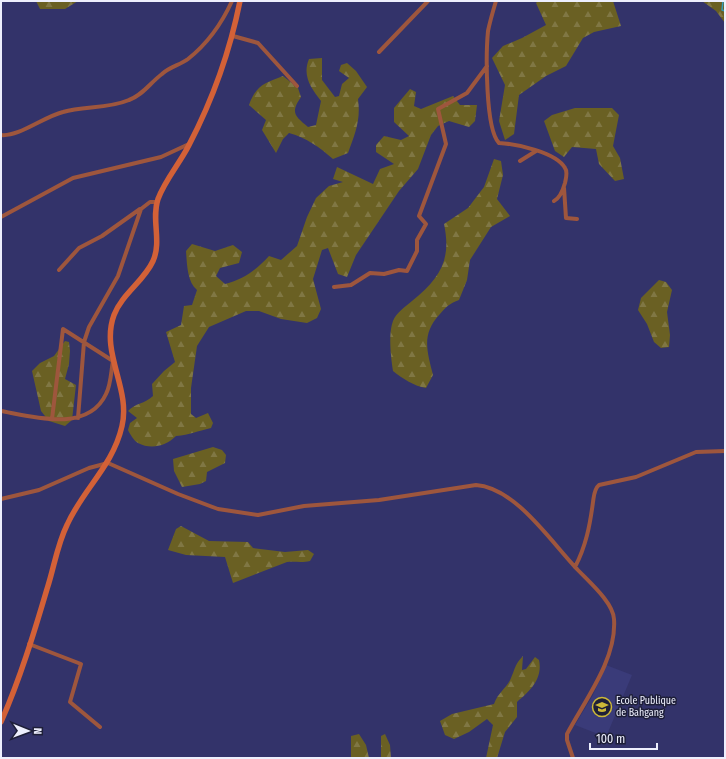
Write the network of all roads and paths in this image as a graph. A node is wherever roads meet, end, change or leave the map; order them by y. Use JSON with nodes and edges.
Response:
{"nodes":[{"id":1,"x":232,"y":1,"type":"edge"},
{"id":2,"x":240,"y":1,"type":"edge"},
{"id":3,"x":428,"y":1,"type":"edge"},
{"id":4,"x":496,"y":1,"type":"edge"},
{"id":5,"x":233,"y":36,"type":"junction"},
{"id":6,"x":379,"y":52,"type":"dead end"},
{"id":7,"x":487,"y":66,"type":"junction"},
{"id":8,"x":297,"y":86,"type":"dead end"},
{"id":9,"x":1,"y":135,"type":"edge"},
{"id":10,"x":190,"y":144,"type":"junction"},
{"id":11,"x":536,"y":151,"type":"junction"},
{"id":12,"x":520,"y":161,"type":"dead end"},
{"id":13,"x":564,"y":186,"type":"junction"},
{"id":14,"x":554,"y":201,"type":"dead end"},
{"id":15,"x":157,"y":202,"type":"junction"},
{"id":16,"x":141,"y":209,"type":"junction"},
{"id":17,"x":1,"y":217,"type":"edge"},
{"id":18,"x":577,"y":219,"type":"dead end"},
{"id":19,"x":59,"y":270,"type":"dead end"},
{"id":20,"x":334,"y":287,"type":"dead end"},
{"id":21,"x":84,"y":342,"type":"junction"},
{"id":22,"x":113,"y":361,"type":"junction"},
{"id":23,"x":1,"y":411,"type":"edge"},
{"id":24,"x":78,"y":418,"type":"junction"},
{"id":25,"x":52,"y":420,"type":"junction"},
{"id":26,"x":725,"y":451,"type":"edge"},
{"id":27,"x":108,"y":463,"type":"junction"},
{"id":28,"x":1,"y":499,"type":"edge"},
{"id":29,"x":575,"y":567,"type":"junction"},
{"id":30,"x":29,"y":644,"type":"junction"},
{"id":31,"x":1,"y":722,"type":"edge"},
{"id":32,"x":100,"y":727,"type":"dead end"},
{"id":33,"x":573,"y":758,"type":"edge"}],
"edges":[{"from":1,"to":9,"type":"street"},
{"from":2,"to":5,"type":"main road"},
{"from":3,"to":6,"type":"street"},
{"from":4,"to":7,"type":"street"},
{"from":5,"to":8,"type":"street"},
{"from":5,"to":10,"type":"main road"},
{"from":7,"to":11,"type":"street"},
{"from":7,"to":20,"type":"street"},
{"from":10,"to":15,"type":"main road"},
{"from":10,"to":17,"type":"street"},
{"from":11,"to":12,"type":"street"},
{"from":11,"to":13,"type":"street"},
{"from":13,"to":14,"type":"street"},
{"from":13,"to":18,"type":"street"},
{"from":15,"to":16,"type":"street"},
{"from":15,"to":22,"type":"main road"},
{"from":16,"to":19,"type":"street"},
{"from":16,"to":21,"type":"street"},
{"from":21,"to":22,"type":"street"},
{"from":21,"to":24,"type":"street"},
{"from":21,"to":25,"type":"street"},
{"from":22,"to":24,"type":"street"},
{"from":22,"to":27,"type":"main road"},
{"from":23,"to":25,"type":"street"},
{"from":24,"to":25,"type":"street"},
{"from":26,"to":29,"type":"street"},
{"from":27,"to":28,"type":"street"},
{"from":27,"to":29,"type":"street"},
{"from":27,"to":30,"type":"main road"},
{"from":29,"to":33,"type":"street"},
{"from":30,"to":31,"type":"main road"},
{"from":30,"to":32,"type":"street"}]}
